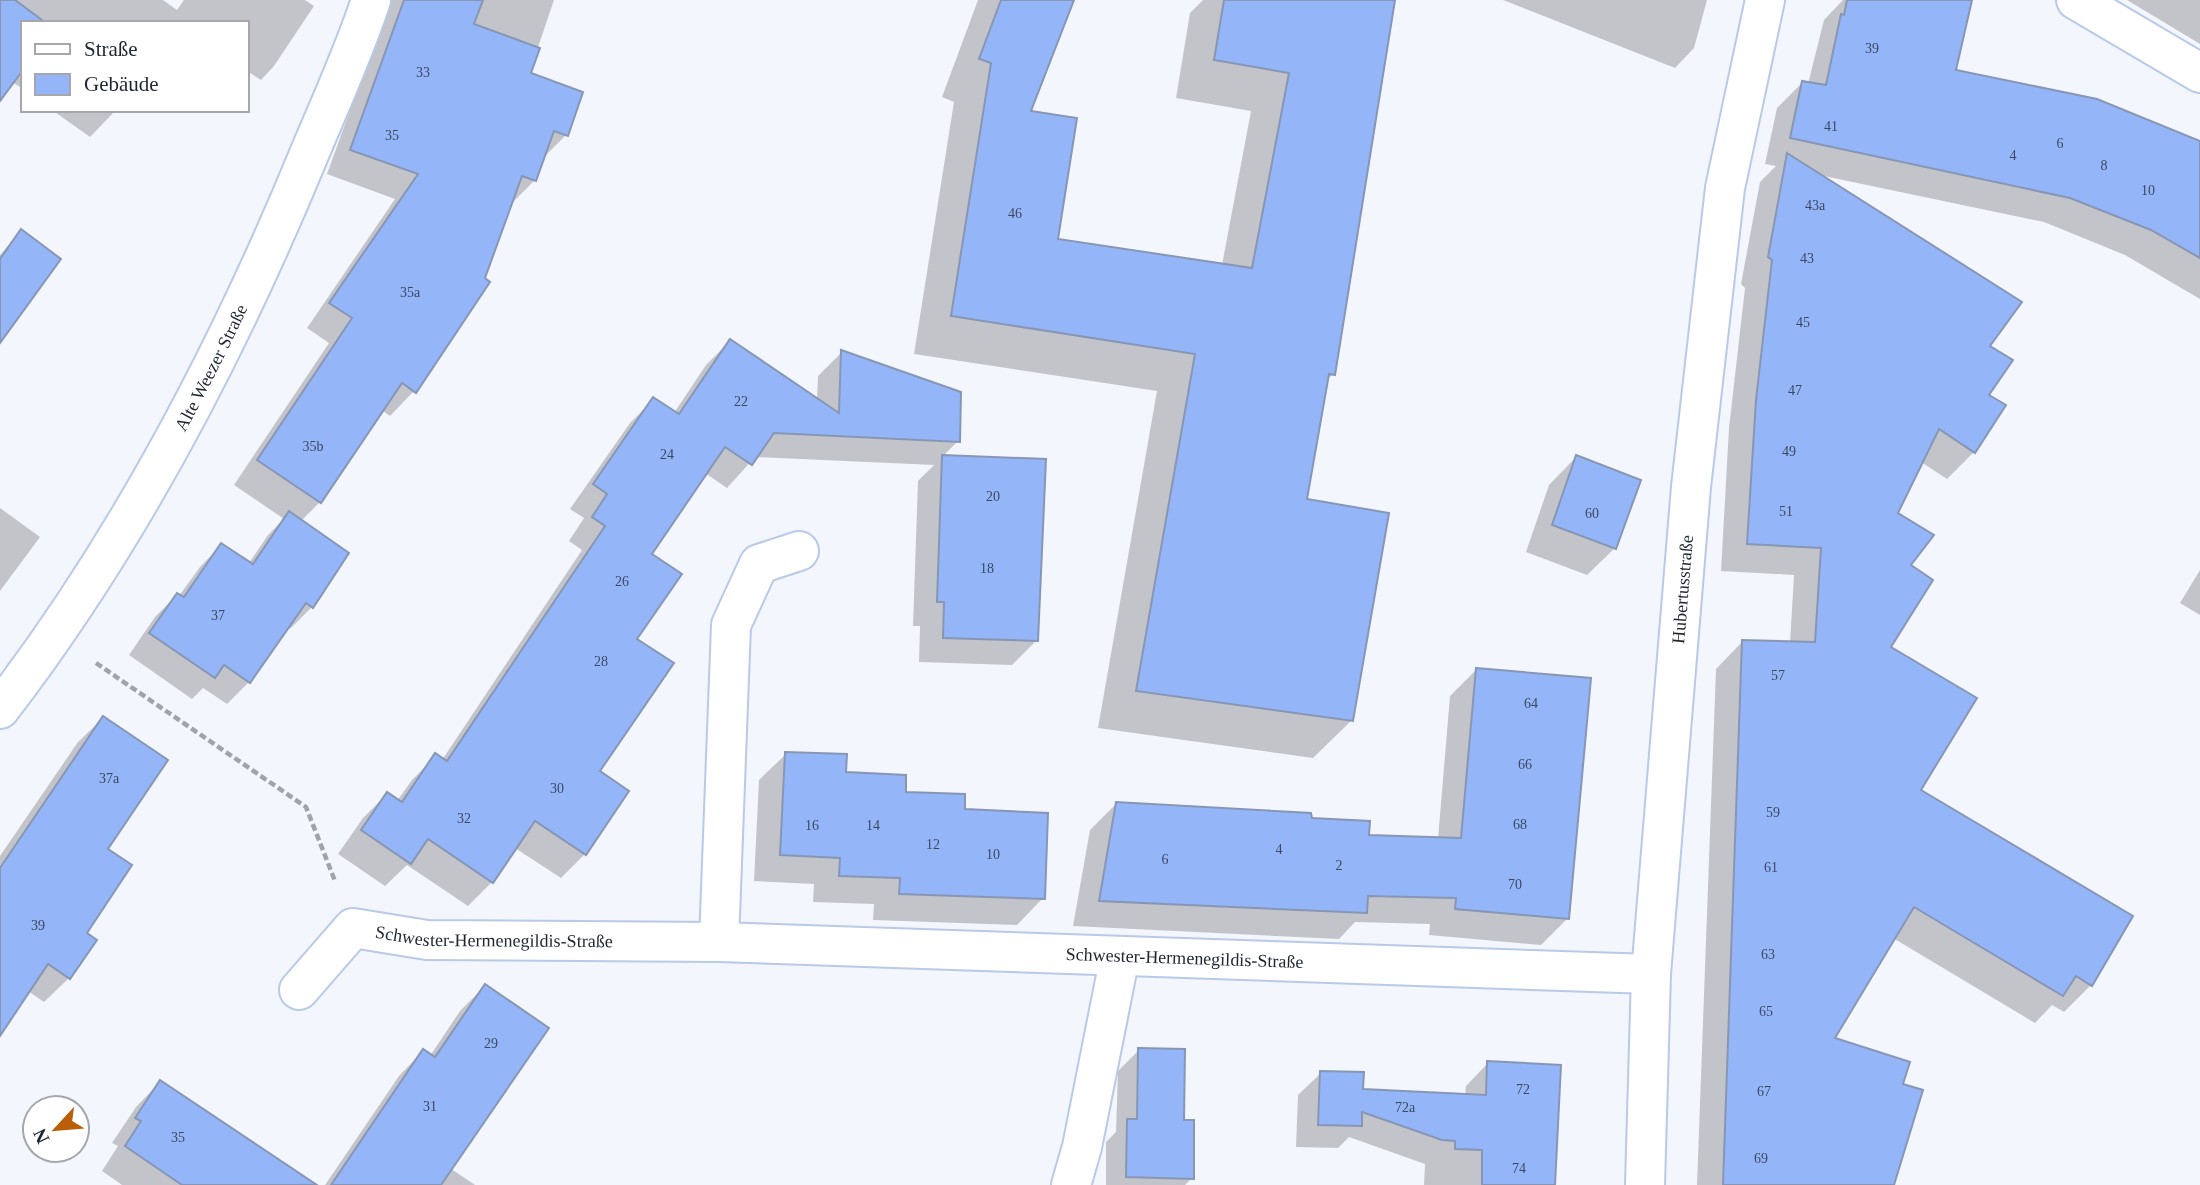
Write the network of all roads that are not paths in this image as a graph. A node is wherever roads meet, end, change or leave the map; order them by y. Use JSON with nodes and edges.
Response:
{"nodes":[{"id":1,"x":371,"y":0,"type":"edge"},
{"id":2,"x":1765,"y":0,"type":"edge"},
{"id":3,"x":2076,"y":0,"type":"edge"},
{"id":4,"x":2200,"y":73,"type":"edge"},
{"id":5,"x":799,"y":551,"type":"dead end"},
{"id":6,"x":0,"y":709,"type":"edge"},
{"id":7,"x":719,"y":942,"type":"junction"},
{"id":8,"x":1120,"y":956,"type":"junction"},
{"id":9,"x":1651,"y":974,"type":"junction"},
{"id":10,"x":299,"y":990,"type":"dead end"},
{"id":11,"x":1071,"y":1185,"type":"edge"},
{"id":12,"x":1645,"y":1185,"type":"edge"}],
"edges":[{"from":1,"to":6,"type":"street","name":"Alte Weezer Straße"},
{"from":2,"to":9,"type":"street","name":"Hubertusstraße"},
{"from":3,"to":4,"type":"street"},
{"from":5,"to":7,"type":"street"},
{"from":7,"to":8,"type":"street","name":"Schwester-Hermenegildis-Straße"},
{"from":7,"to":10,"type":"street","name":"Schwester-Hermenegildis-Straße"},
{"from":8,"to":9,"type":"street","name":"Schwester-Hermenegildis-Straße"},
{"from":8,"to":11,"type":"street"},
{"from":9,"to":12,"type":"street","name":"Hubertusstraße"}]}
